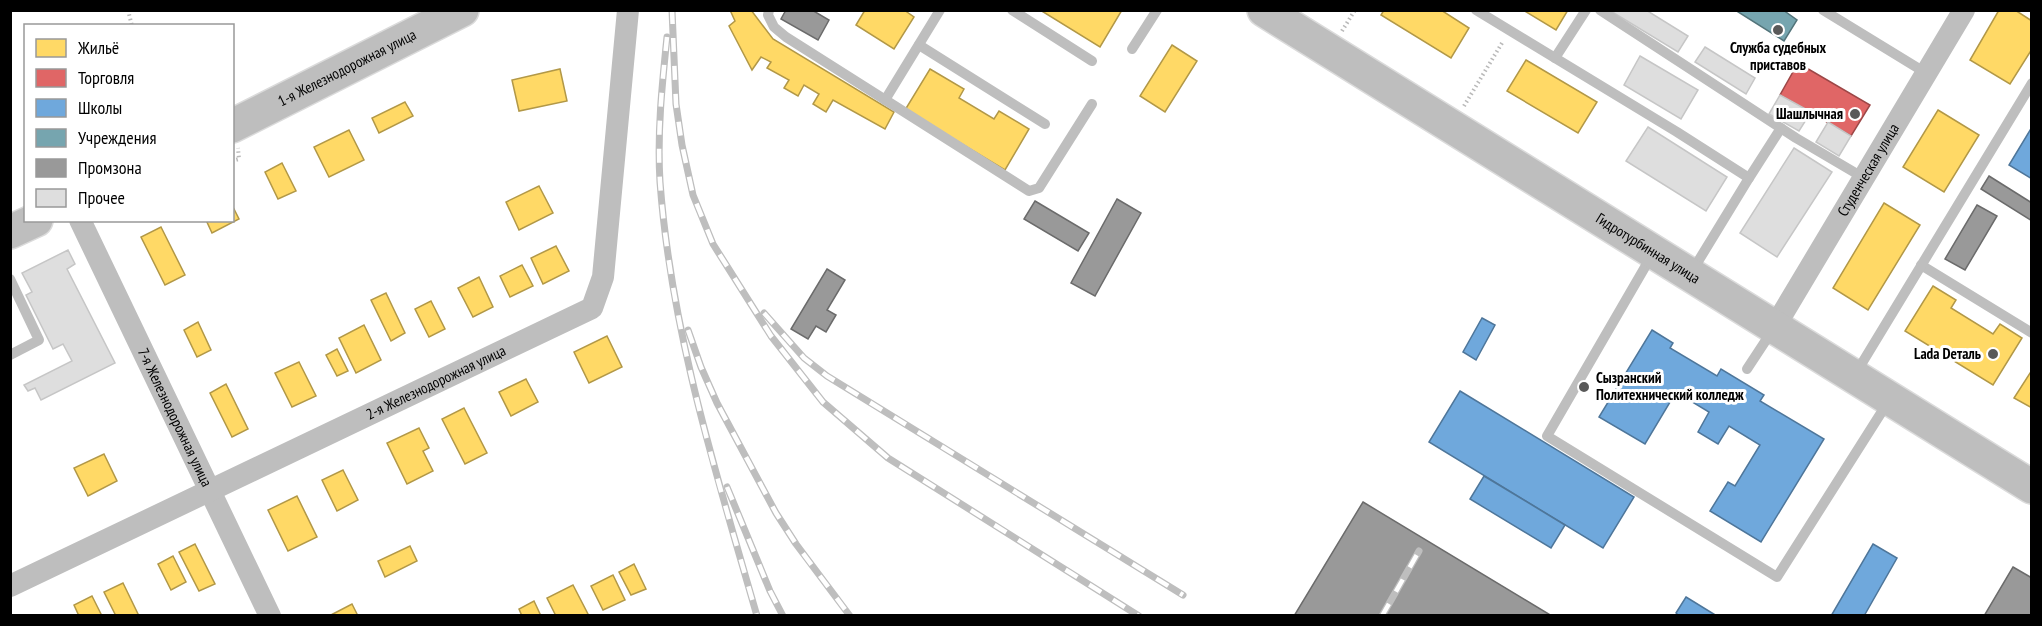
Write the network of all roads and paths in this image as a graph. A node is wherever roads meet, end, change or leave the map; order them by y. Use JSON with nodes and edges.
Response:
{"nodes":[{"id":1,"x":462,"y":10,"type":"edge"},
{"id":2,"x":628,"y":10,"type":"edge"},
{"id":3,"x":769,"y":10,"type":"edge"},
{"id":4,"x":940,"y":10,"type":"edge"},
{"id":5,"x":1012,"y":10,"type":"edge"},
{"id":6,"x":1157,"y":10,"type":"edge"},
{"id":7,"x":1264,"y":10,"type":"edge"},
{"id":8,"x":1356,"y":10,"type":"edge"},
{"id":9,"x":1476,"y":10,"type":"edge"},
{"id":10,"x":1586,"y":10,"type":"edge"},
{"id":11,"x":1600,"y":10,"type":"edge"},
{"id":12,"x":1823,"y":10,"type":"edge"},
{"id":13,"x":1964,"y":10,"type":"edge"},
{"id":14,"x":1509,"y":30,"type":"junction"},
{"id":15,"x":1340,"y":34,"type":"dead end"},
{"id":16,"x":919,"y":45,"type":"junction"},
{"id":17,"x":1132,"y":49,"type":"dead end"},
{"id":18,"x":1555,"y":58,"type":"junction"},
{"id":19,"x":1092,"y":61,"type":"dead end"},
{"id":20,"x":1926,"y":73,"type":"junction"},
{"id":21,"x":2031,"y":83,"type":"edge"},
{"id":22,"x":885,"y":100,"type":"junction"},
{"id":23,"x":1092,"y":104,"type":"dead end"},
{"id":24,"x":1462,"y":109,"type":"dead end"},
{"id":25,"x":1045,"y":124,"type":"dead end"},
{"id":26,"x":234,"y":125,"type":"edge"},
{"id":27,"x":1781,"y":128,"type":"junction"},
{"id":28,"x":239,"y":159,"type":"dead end"},
{"id":29,"x":234,"y":160,"type":"edge"},
{"id":30,"x":1749,"y":178,"type":"junction"},
{"id":31,"x":1864,"y":178,"type":"junction"},
{"id":32,"x":32,"y":222,"type":"edge"},
{"id":33,"x":81,"y":222,"type":"edge"},
{"id":34,"x":10,"y":232,"type":"edge"},
{"id":35,"x":1653,"y":253,"type":"junction"},
{"id":36,"x":1921,"y":265,"type":"junction"},
{"id":37,"x":1689,"y":276,"type":"junction"},
{"id":38,"x":10,"y":279,"type":"edge"},
{"id":39,"x":1774,"y":328,"type":"junction"},
{"id":40,"x":2031,"y":333,"type":"edge"},
{"id":41,"x":10,"y":355,"type":"edge"},
{"id":42,"x":1747,"y":369,"type":"dead end"},
{"id":43,"x":1853,"y":377,"type":"junction"},
{"id":44,"x":1890,"y":399,"type":"junction"},
{"id":45,"x":2031,"y":487,"type":"edge"},
{"id":46,"x":209,"y":491,"type":"junction"},
{"id":47,"x":10,"y":586,"type":"edge"},
{"id":48,"x":270,"y":615,"type":"edge"}],
"edges":[{"from":1,"to":26,"type":"main road","name":"1-я Железнодорожная улица"},
{"from":2,"to":46,"type":"street","name":"2-я Железнодорожная улица"},
{"from":3,"to":22,"type":"lane"},
{"from":4,"to":16,"type":"lane"},
{"from":5,"to":19,"type":"lane"},
{"from":6,"to":17,"type":"lane"},
{"from":7,"to":35,"type":"main road","name":"Гидротурбинная улица"},
{"from":8,"to":15,"type":"path"},
{"from":9,"to":14,"type":"lane"},
{"from":10,"to":18,"type":"lane"},
{"from":11,"to":27,"type":"lane"},
{"from":12,"to":20,"type":"lane"},
{"from":13,"to":20,"type":"street","name":"Студенческая улица"},
{"from":14,"to":18,"type":"lane"},
{"from":14,"to":24,"type":"path"},
{"from":16,"to":22,"type":"lane"},
{"from":16,"to":25,"type":"lane"},
{"from":18,"to":30,"type":"lane"},
{"from":20,"to":31,"type":"street","name":"Студенческая улица"},
{"from":21,"to":36,"type":"lane"},
{"from":22,"to":23,"type":"lane"},
{"from":27,"to":30,"type":"lane"},
{"from":27,"to":31,"type":"lane"},
{"from":28,"to":29,"type":"path"},
{"from":30,"to":37,"type":"lane"},
{"from":31,"to":39,"type":"street","name":"Студенческая улица"},
{"from":32,"to":34,"type":"main road"},
{"from":33,"to":46,"type":"street","name":"7-я Железнодорожная улица"},
{"from":35,"to":37,"type":"main road","name":"Гидротурбинная улица"},
{"from":35,"to":44,"type":"lane"},
{"from":36,"to":40,"type":"lane"},
{"from":36,"to":43,"type":"lane"},
{"from":37,"to":39,"type":"main road","name":"Гидротурбинная улица"},
{"from":38,"to":41,"type":"lane"},
{"from":39,"to":42,"type":"lane"},
{"from":39,"to":43,"type":"main road","name":"Гидротурбинная улица"},
{"from":43,"to":44,"type":"main road","name":"Гидротурбинная улица"},
{"from":44,"to":45,"type":"main road","name":"Гидротурбинная улица"},
{"from":46,"to":47,"type":"street","name":"2-я Железнодорожная улица"},
{"from":46,"to":48,"type":"street","name":"7-я Железнодорожная улица"}]}
